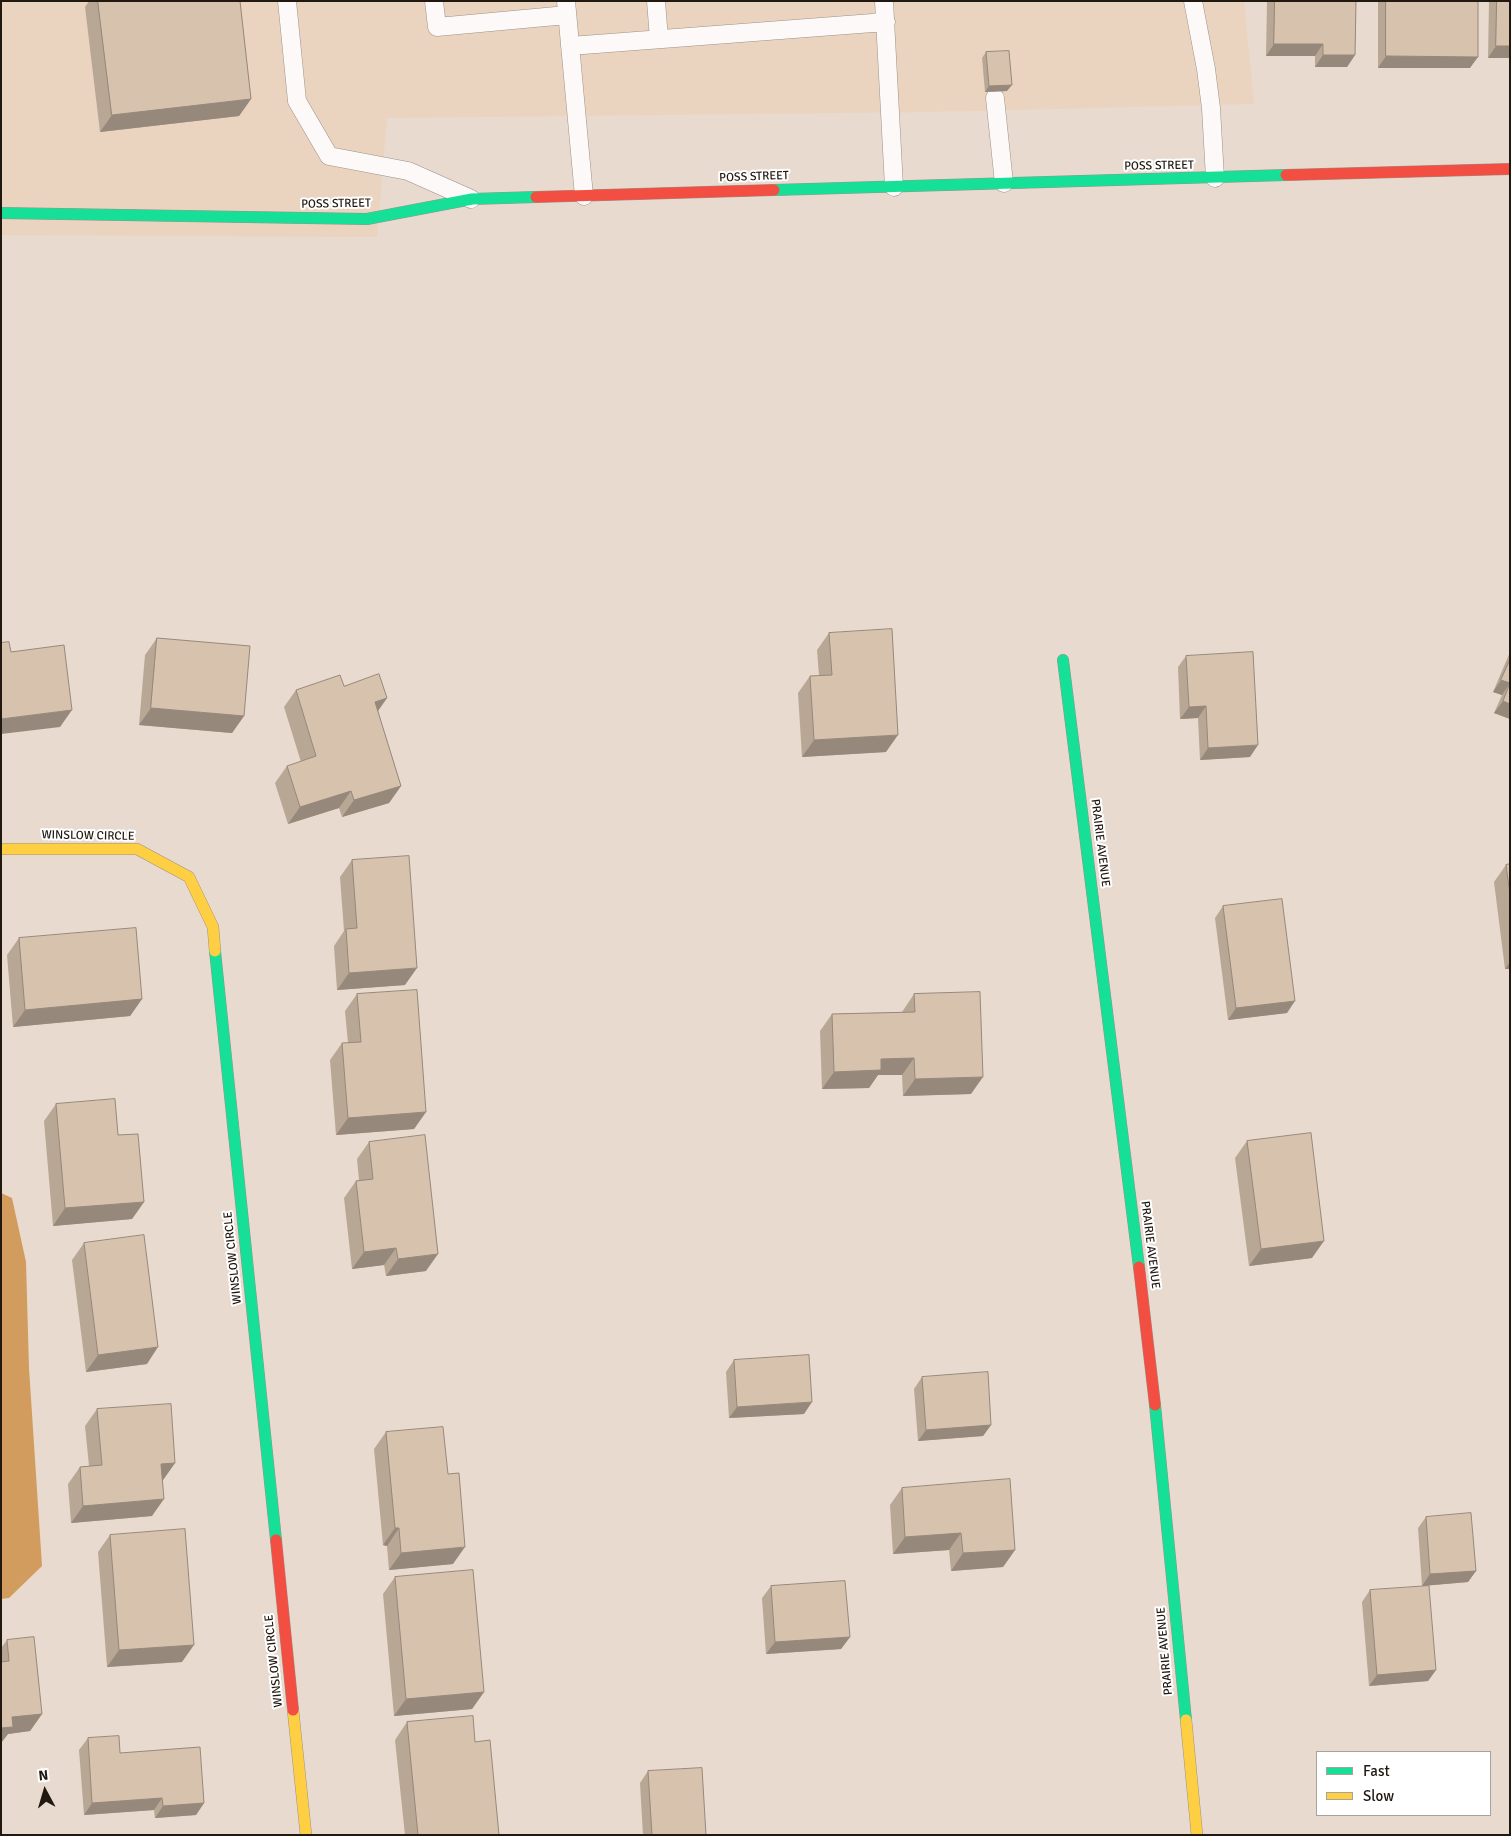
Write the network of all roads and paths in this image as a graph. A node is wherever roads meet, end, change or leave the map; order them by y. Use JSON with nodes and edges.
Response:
{"nodes":[{"id":1,"x":287,"y":1,"type":"edge"},
{"id":2,"x":434,"y":1,"type":"edge"},
{"id":3,"x":656,"y":1,"type":"edge"},
{"id":4,"x":884,"y":1,"type":"edge"},
{"id":5,"x":1193,"y":1,"type":"edge"},
{"id":6,"x":566,"y":8,"type":"edge"},
{"id":7,"x":886,"y":22,"type":"junction"},
{"id":8,"x":659,"y":39,"type":"junction"},
{"id":9,"x":570,"y":46,"type":"junction"},
{"id":10,"x":995,"y":98,"type":"dead end"},
{"id":11,"x":1510,"y":170,"type":"edge"},
{"id":12,"x":1215,"y":178,"type":"junction"},
{"id":13,"x":1004,"y":183,"type":"junction"},
{"id":14,"x":894,"y":187,"type":"junction"},
{"id":15,"x":584,"y":196,"type":"junction"},
{"id":16,"x":472,"y":199,"type":"junction"},
{"id":17,"x":1,"y":213,"type":"edge"},
{"id":18,"x":1063,"y":660,"type":"dead end"},
{"id":19,"x":1,"y":850,"type":"edge"},
{"id":20,"x":306,"y":1835,"type":"edge"},
{"id":21,"x":1197,"y":1835,"type":"edge"}],
"edges":[{"from":1,"to":16,"type":"lane"},
{"from":2,"to":6,"type":"lane"},
{"from":3,"to":8,"type":"lane"},
{"from":4,"to":7,"type":"lane"},
{"from":5,"to":12,"type":"lane"},
{"from":6,"to":9,"type":"lane"},
{"from":7,"to":8,"type":"lane"},
{"from":7,"to":14,"type":"lane"},
{"from":8,"to":9,"type":"lane"},
{"from":9,"to":15,"type":"lane"},
{"from":10,"to":13,"type":"lane"},
{"from":11,"to":12,"type":"street","name":"POSS STREET"},
{"from":12,"to":13,"type":"street","name":"POSS STREET"},
{"from":13,"to":14,"type":"street","name":"POSS STREET"},
{"from":14,"to":15,"type":"street","name":"POSS STREET"},
{"from":15,"to":16,"type":"street","name":"POSS STREET"},
{"from":16,"to":17,"type":"street","name":"POSS STREET"},
{"from":18,"to":21,"type":"street","name":"PRAIRIE AVENUE"},
{"from":19,"to":20,"type":"street","name":"WINSLOW CIRCLE"}]}
